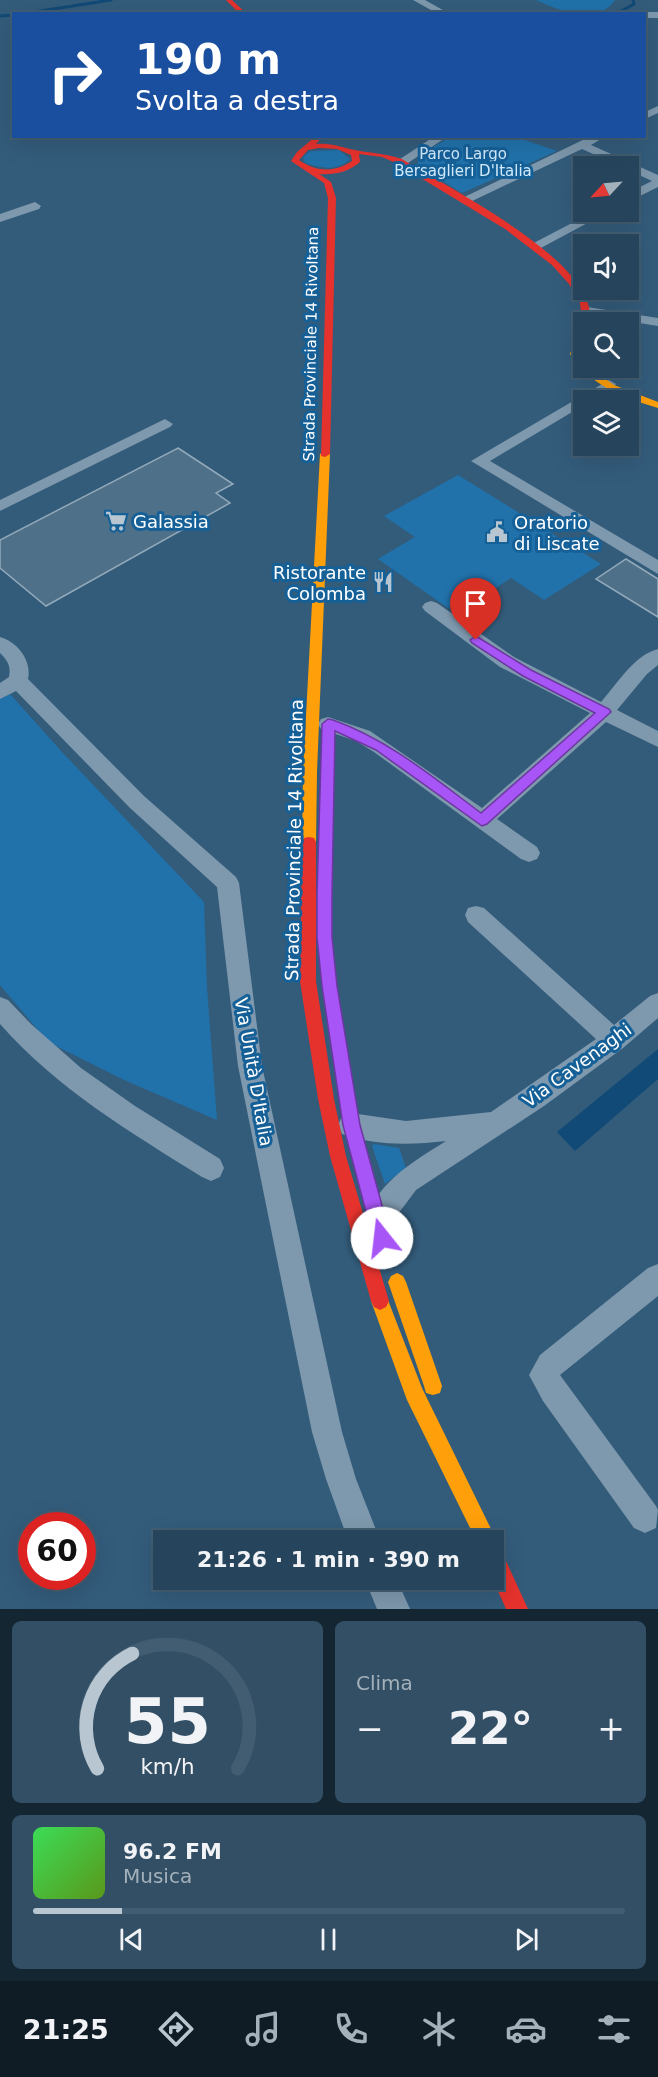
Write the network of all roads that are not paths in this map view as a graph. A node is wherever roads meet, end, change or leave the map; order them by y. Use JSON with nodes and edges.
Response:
{"nodes":[{"id":1,"x":229,"y":0,"type":"edge"},
{"id":2,"x":418,"y":0,"type":"edge"},
{"id":3,"x":242,"y":12,"type":"edge"},
{"id":4,"x":442,"y":12,"type":"edge"},
{"id":5,"x":658,"y":110,"type":"edge"},
{"id":6,"x":647,"y":121,"type":"edge"},
{"id":7,"x":319,"y":138,"type":"edge"},
{"id":8,"x":336,"y":138,"type":"edge"},
{"id":9,"x":440,"y":138,"type":"edge"},
{"id":10,"x":597,"y":138,"type":"edge"},
{"id":11,"x":582,"y":145,"type":"junction"},
{"id":12,"x":306,"y":148,"type":"junction"},
{"id":13,"x":349,"y":150,"type":"junction"},
{"id":14,"x":400,"y":163,"type":"junction"},
{"id":15,"x":350,"y":167,"type":"junction"},
{"id":16,"x":306,"y":169,"type":"junction"},
{"id":17,"x":658,"y":181,"type":"edge"},
{"id":18,"x":639,"y":192,"type":"edge"},
{"id":19,"x":332,"y":198,"type":"junction"},
{"id":20,"x":464,"y":200,"type":"junction"},
{"id":21,"x":36,"y":206,"type":"dead end"},
{"id":22,"x":0,"y":218,"type":"edge"},
{"id":23,"x":582,"y":222,"type":"edge"},
{"id":24,"x":534,"y":246,"type":"junction"},
{"id":25,"x":585,"y":312,"type":"edge"},
{"id":26,"x":639,"y":321,"type":"edge"},
{"id":27,"x":658,"y":322,"type":"edge"},
{"id":28,"x":598,"y":378,"type":"edge"},
{"id":29,"x":609,"y":384,"type":"junction"},
{"id":30,"x":658,"y":405,"type":"edge"},
{"id":31,"x":165,"y":424,"type":"dead end"},
{"id":32,"x":323,"y":490,"type":"junction"},
{"id":33,"x":0,"y":506,"type":"edge"},
{"id":34,"x":658,"y":568,"type":"edge"},
{"id":35,"x":431,"y":607,"type":"dead end"},
{"id":36,"x":331,"y":633,"type":"dead end"},
{"id":37,"x":0,"y":643,"type":"edge"},
{"id":38,"x":658,"y":655,"type":"edge"},
{"id":39,"x":13,"y":681,"type":"edge"},
{"id":40,"x":604,"y":712,"type":"junction"},
{"id":41,"x":328,"y":726,"type":"dead end"},
{"id":42,"x":658,"y":740,"type":"edge"},
{"id":43,"x":482,"y":820,"type":"junction"},
{"id":44,"x":529,"y":853,"type":"dead end"},
{"id":45,"x":476,"y":915,"type":"dead end"},
{"id":46,"x":658,"y":1003,"type":"edge"},
{"id":47,"x":0,"y":1006,"type":"edge"},
{"id":48,"x":614,"y":1040,"type":"junction"},
{"id":49,"x":494,"y":1124,"type":"junction"},
{"id":50,"x":352,"y":1127,"type":"dead end"},
{"id":51,"x":210,"y":1168,"type":"dead end"},
{"id":52,"x":372,"y":1201,"type":"dead end"},
{"id":53,"x":384,"y":1242,"type":"joint"},
{"id":54,"x":391,"y":1265,"type":"dead end"},
{"id":55,"x":658,"y":1278,"type":"edge"},
{"id":56,"x":437,"y":1399,"type":"dead end"},
{"id":57,"x":445,"y":1425,"type":"dead end"},
{"id":58,"x":463,"y":1489,"type":"junction"},
{"id":59,"x":645,"y":1517,"type":"dead end"},
{"id":60,"x":360,"y":1530,"type":"edge"},
{"id":61,"x":481,"y":1530,"type":"edge"},
{"id":62,"x":504,"y":1580,"type":"edge"},
{"id":63,"x":385,"y":1590,"type":"edge"},
{"id":64,"x":394,"y":1609,"type":"edge"},
{"id":65,"x":517,"y":1609,"type":"edge"}],
"edges":[{"from":1,"to":3,"type":"main road"},
{"from":2,"to":4,"type":"street"},
{"from":5,"to":6,"type":"street"},
{"from":7,"to":12,"type":"main road"},
{"from":8,"to":13,"type":"main road"},
{"from":9,"to":14,"type":"street"},
{"from":10,"to":11,"type":"street"},
{"from":11,"to":17,"type":"street"},
{"from":11,"to":20,"type":"street"},
{"from":12,"to":13,"type":"main road"},
{"from":12,"to":16,"type":"main road"},
{"from":13,"to":14,"type":"main road"},
{"from":13,"to":15,"type":"main road","name":"Strada Provinciale 14 Rivoltana"},
{"from":14,"to":15,"type":"main road"},
{"from":14,"to":20,"type":"main road"},
{"from":15,"to":16,"type":"main road"},
{"from":15,"to":19,"type":"main road","name":"Strada Provinciale 14 Rivoltana"},
{"from":16,"to":19,"type":"main road"},
{"from":17,"to":18,"type":"street"},
{"from":19,"to":32,"type":"main road","name":"Strada Provinciale 14 Rivoltana"},
{"from":20,"to":24,"type":"main road"},
{"from":21,"to":22,"type":"street"},
{"from":23,"to":24,"type":"street"},
{"from":24,"to":25,"type":"main road"},
{"from":26,"to":27,"type":"street"},
{"from":28,"to":29,"type":"main road"},
{"from":29,"to":30,"type":"main road"},
{"from":29,"to":34,"type":"street"},
{"from":31,"to":33,"type":"street"},
{"from":32,"to":36,"type":"main road","name":"Strada Provinciale 14 Rivoltana"},
{"from":32,"to":58,"type":"main road","name":"Strada Provinciale 14 Rivoltana"},
{"from":35,"to":40,"type":"street"},
{"from":37,"to":39,"type":"street","name":"Via Unità D'Italia"},
{"from":38,"to":40,"type":"street"},
{"from":39,"to":60,"type":"street","name":"Via Unità D'Italia"},
{"from":40,"to":42,"type":"street"},
{"from":40,"to":43,"type":"street"},
{"from":41,"to":43,"type":"street"},
{"from":43,"to":44,"type":"street"},
{"from":45,"to":48,"type":"street"},
{"from":46,"to":48,"type":"street","name":"Via Cavenaghi"},
{"from":47,"to":51,"type":"street"},
{"from":48,"to":49,"type":"street","name":"Via Cavenaghi"},
{"from":49,"to":50,"type":"street","name":"Via Cavenaghi"},
{"from":49,"to":53,"type":"street","name":"Via Cavenaghi"},
{"from":52,"to":53,"type":"main road"},
{"from":54,"to":56,"type":"main road"},
{"from":55,"to":59,"type":"street"},
{"from":57,"to":58,"type":"main road","name":"Strada Provinciale 14 Rivoltana"},
{"from":58,"to":61,"type":"main road","name":"Strada Provinciale 14 Rivoltana"},
{"from":62,"to":65,"type":"main road"},
{"from":63,"to":64,"type":"street"}]}
